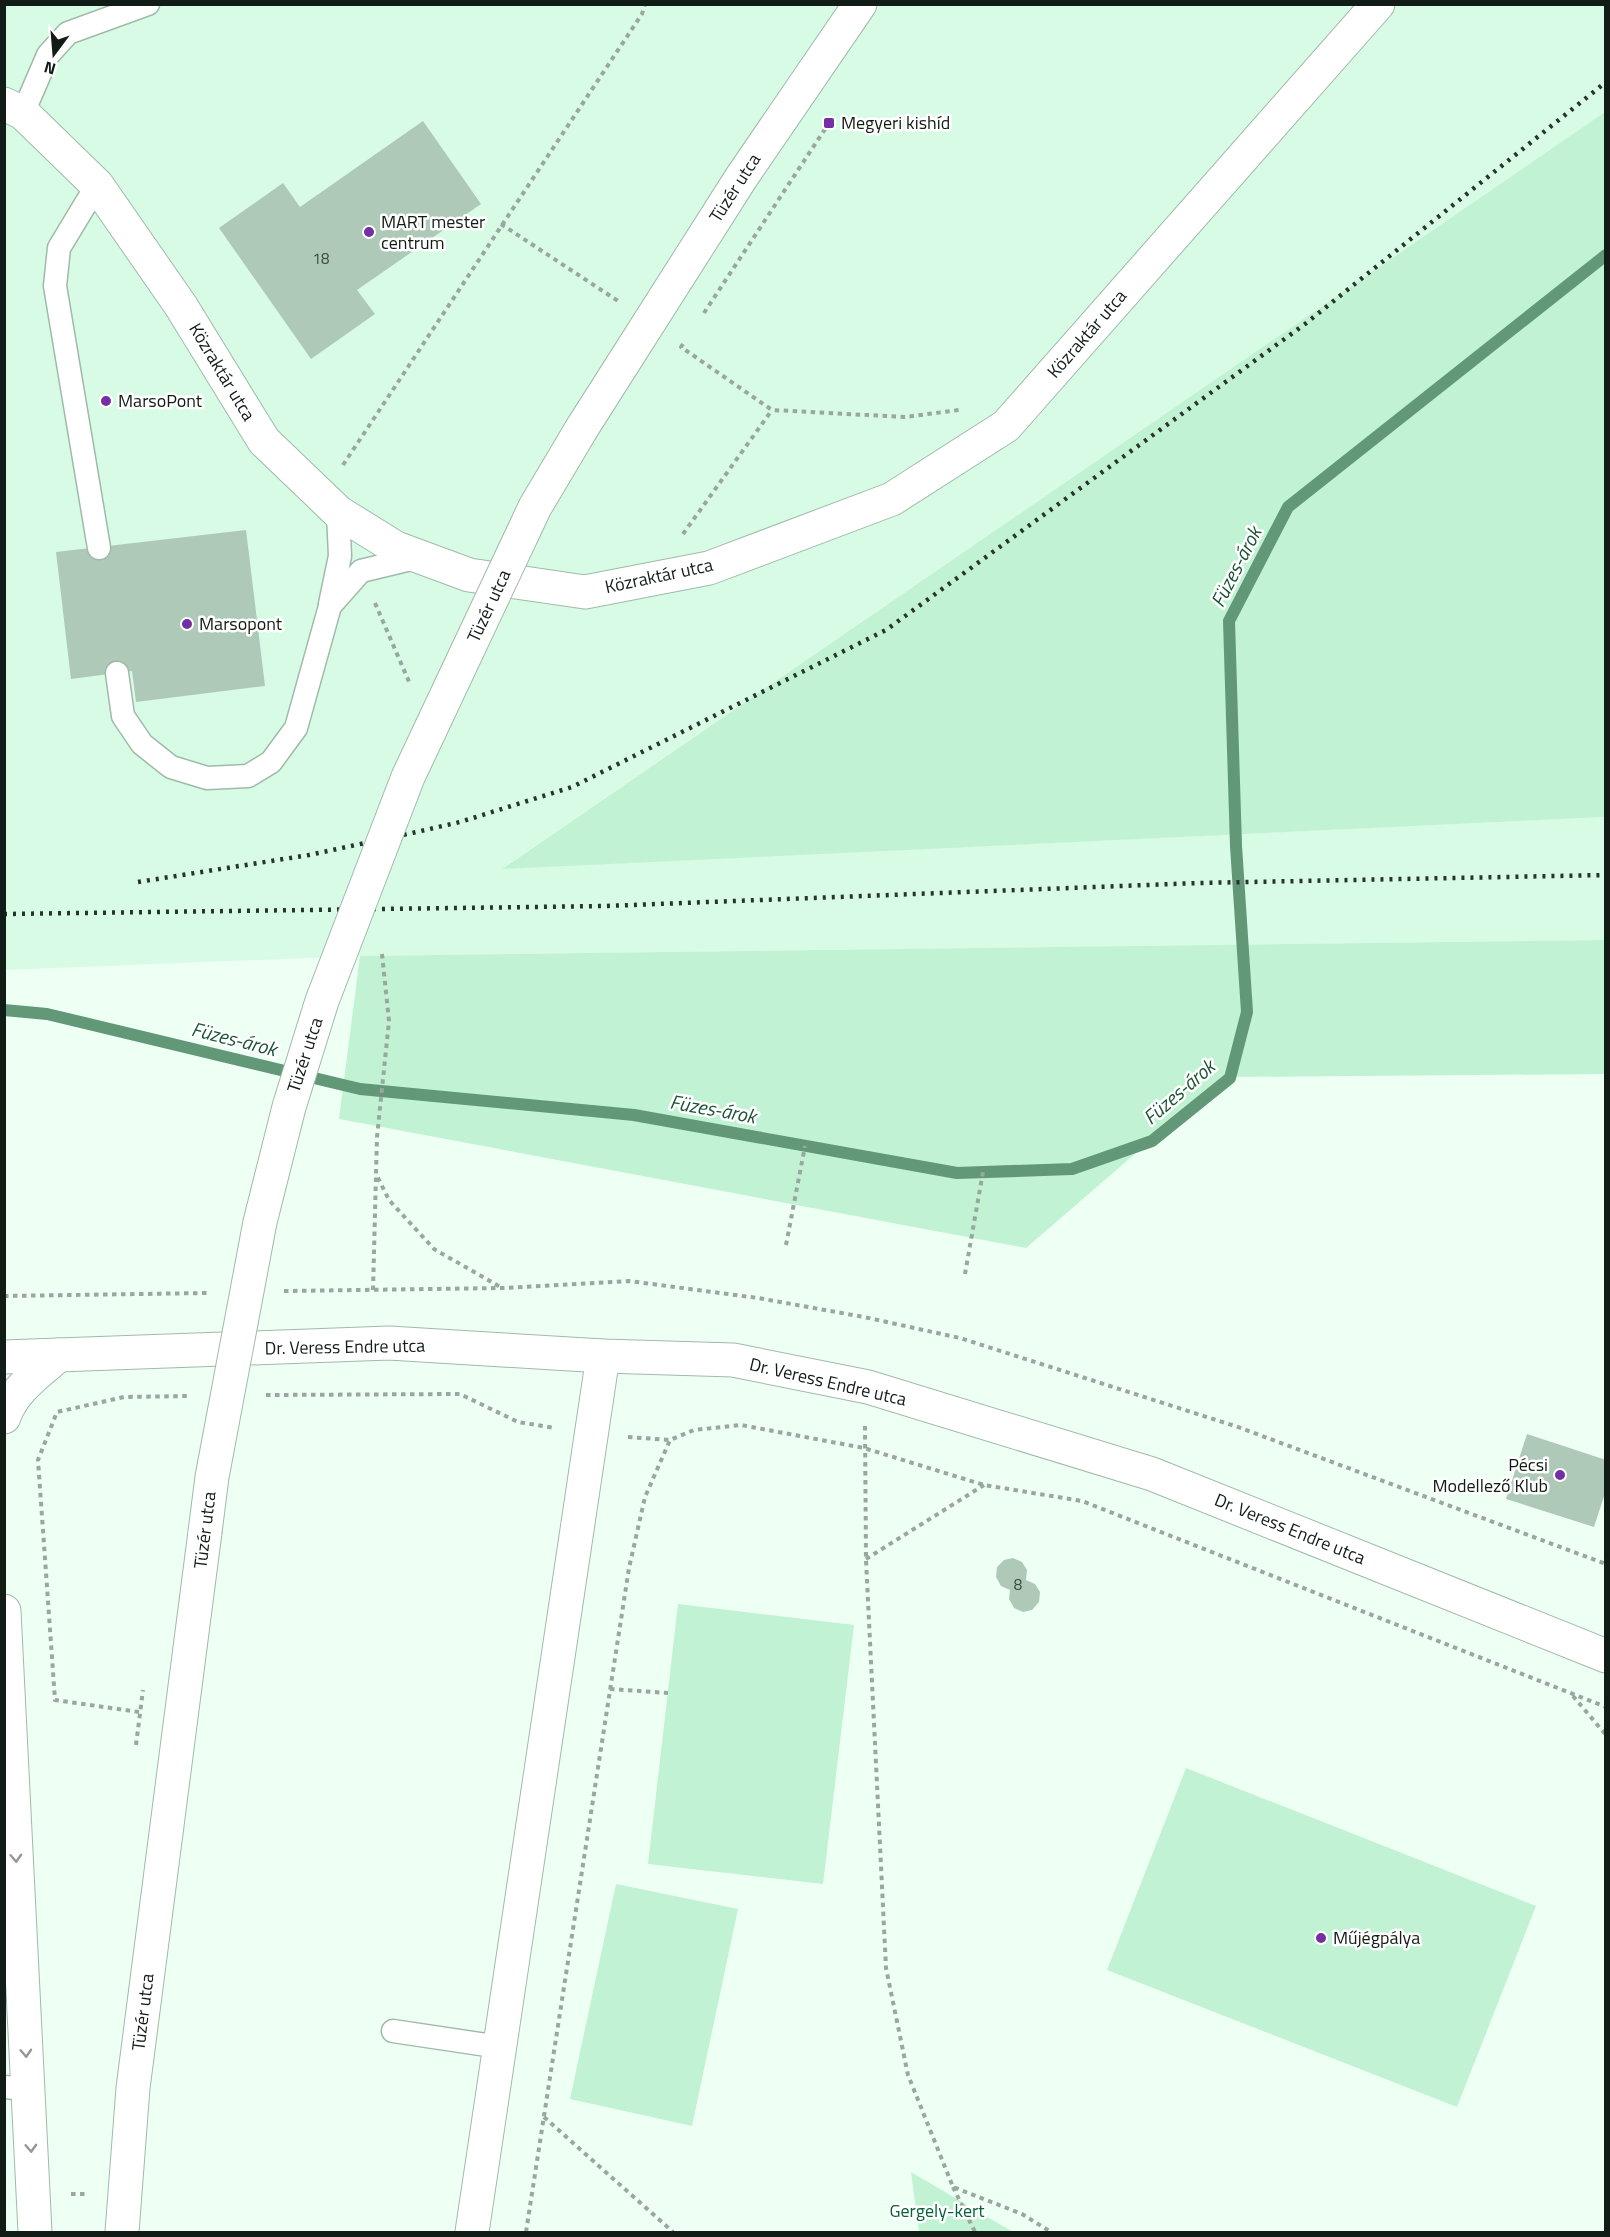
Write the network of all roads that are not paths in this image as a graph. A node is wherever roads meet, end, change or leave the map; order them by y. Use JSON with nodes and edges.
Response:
{"nodes":[{"id":1,"x":148,"y":4,"type":"edge"},
{"id":2,"x":860,"y":4,"type":"edge"},
{"id":3,"x":1378,"y":4,"type":"edge"},
{"id":4,"x":14,"y":108,"type":"edge"},
{"id":5,"x":97,"y":185,"type":"junction"},
{"id":6,"x":330,"y":505,"type":"junction"},
{"id":7,"x":99,"y":548,"type":"dead end"},
{"id":8,"x":421,"y":557,"type":"junction"},
{"id":9,"x":330,"y":606,"type":"junction"},
{"id":10,"x":117,"y":673,"type":"dead end"},
{"id":11,"x":59,"y":1355,"type":"junction"},
{"id":12,"x":603,"y":1356,"type":"junction"},
{"id":13,"x":4,"y":1357,"type":"edge"},
{"id":14,"x":4,"y":1417,"type":"edge"},
{"id":15,"x":4,"y":1611,"type":"edge"},
{"id":16,"x":1605,"y":1656,"type":"edge"},
{"id":17,"x":393,"y":2031,"type":"dead end"},
{"id":18,"x":500,"y":2047,"type":"junction"},
{"id":19,"x":16,"y":2088,"type":"edge"},
{"id":20,"x":35,"y":2232,"type":"edge"},
{"id":21,"x":122,"y":2232,"type":"edge"},
{"id":22,"x":472,"y":2232,"type":"edge"}],
"edges":[{"from":1,"to":4,"type":"lane"},
{"from":2,"to":21,"type":"street","name":"Tüzér utca","bridge":true},
{"from":3,"to":8,"type":"street","name":"Közraktár utca"},
{"from":4,"to":5,"type":"street","name":"Közraktár utca"},
{"from":5,"to":6,"type":"street","name":"Közraktár utca"},
{"from":5,"to":7,"type":"lane"},
{"from":6,"to":8,"type":"street","name":"Közraktár utca"},
{"from":6,"to":9,"type":"lane"},
{"from":8,"to":9,"type":"lane"},
{"from":9,"to":10,"type":"lane"},
{"from":11,"to":12,"type":"street","name":"Dr. Veress Endre utca"},
{"from":11,"to":13,"type":"street","name":"Dr. Veress Endre utca"},
{"from":11,"to":14,"type":"street"},
{"from":12,"to":16,"type":"street","name":"Dr. Veress Endre utca"},
{"from":12,"to":18,"type":"street"},
{"from":15,"to":19,"type":"street","one_way":true},
{"from":17,"to":18,"type":"lane"},
{"from":18,"to":22,"type":"street"},
{"from":19,"to":20,"type":"street","one_way":true}]}
